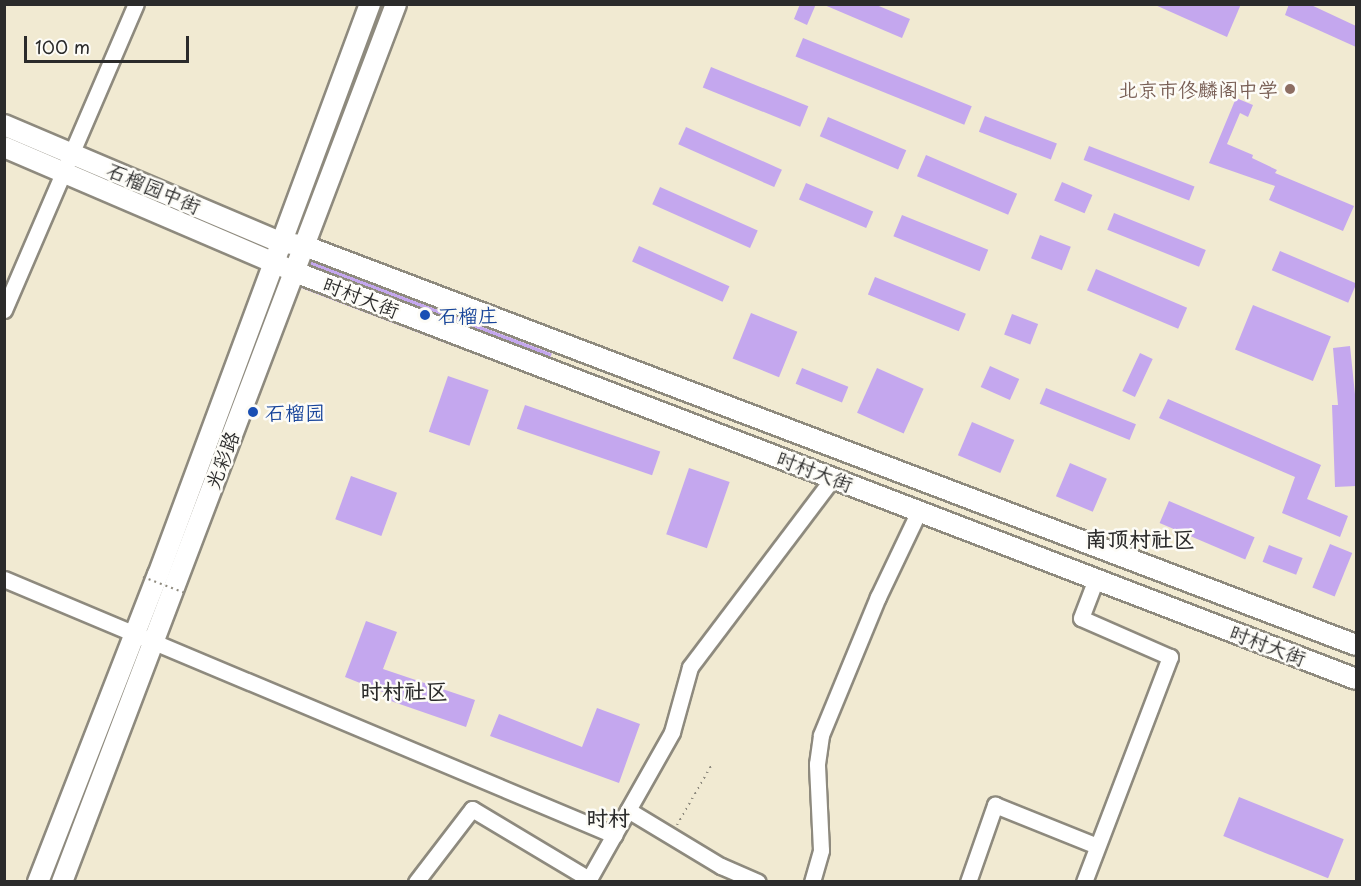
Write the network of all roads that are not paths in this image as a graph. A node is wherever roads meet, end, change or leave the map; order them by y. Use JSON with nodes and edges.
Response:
{"nodes":[{"id":1,"x":136,"y":4,"type":"edge"},
{"id":2,"x":370,"y":4,"type":"edge"},
{"id":3,"x":396,"y":4,"type":"edge"},
{"id":4,"x":4,"y":125,"type":"edge"},
{"id":5,"x":4,"y":147,"type":"edge"},
{"id":6,"x":74,"y":154,"type":"junction"},
{"id":7,"x":66,"y":173,"type":"junction"},
{"id":8,"x":280,"y":242,"type":"junction"},
{"id":9,"x":305,"y":246,"type":"junction"},
{"id":10,"x":273,"y":262,"type":"junction"},
{"id":11,"x":295,"y":272,"type":"junction"},
{"id":12,"x":4,"y":310,"type":"edge"},
{"id":13,"x":833,"y":478,"type":"junction"},
{"id":14,"x":919,"y":511,"type":"junction"},
{"id":15,"x":4,"y":579,"type":"edge"},
{"id":16,"x":1096,"y":579,"type":"junction"},
{"id":17,"x":144,"y":637,"type":"junction"},
{"id":18,"x":1356,"y":645,"type":"edge"},
{"id":19,"x":1356,"y":679,"type":"edge"},
{"id":20,"x":628,"y":810,"type":"junction"},
{"id":21,"x":614,"y":835,"type":"junction"},
{"id":22,"x":1098,"y":846,"type":"junction"},
{"id":23,"x":38,"y":882,"type":"edge"},
{"id":24,"x":62,"y":882,"type":"edge"},
{"id":25,"x":416,"y":882,"type":"edge"},
{"id":26,"x":758,"y":882,"type":"edge"},
{"id":27,"x":812,"y":882,"type":"edge"},
{"id":28,"x":968,"y":882,"type":"edge"},
{"id":29,"x":1084,"y":882,"type":"edge"}],
"edges":[{"from":1,"to":6,"type":"street"},
{"from":2,"to":8,"type":"main road","name":"光彩路"},
{"from":3,"to":9,"type":"main road","name":"光彩路"},
{"from":4,"to":6,"type":"main road","name":"石榴园中街"},
{"from":5,"to":7,"type":"main road","name":"石榴园中街"},
{"from":6,"to":7,"type":"street"},
{"from":6,"to":8,"type":"main road","name":"石榴园中街"},
{"from":7,"to":10,"type":"main road","name":"石榴园中街"},
{"from":7,"to":12,"type":"street"},
{"from":8,"to":9,"type":"main road","name":"石榴园中街"},
{"from":8,"to":10,"type":"main road","name":"光彩路"},
{"from":9,"to":11,"type":"main road","name":"光彩路"},
{"from":9,"to":18,"type":"main road","name":"时村大街"},
{"from":10,"to":11,"type":"main road","name":"时村大街"},
{"from":10,"to":17,"type":"main road","name":"光彩路"},
{"from":11,"to":13,"type":"main road","name":"时村大街"},
{"from":11,"to":17,"type":"main road","name":"光彩路"},
{"from":13,"to":14,"type":"main road","name":"时村大街"},
{"from":13,"to":20,"type":"street"},
{"from":14,"to":16,"type":"main road","name":"时村大街"},
{"from":14,"to":27,"type":"street"},
{"from":15,"to":17,"type":"street"},
{"from":16,"to":19,"type":"main road","name":"时村大街"},
{"from":16,"to":22,"type":"street"},
{"from":17,"to":21,"type":"street"},
{"from":17,"to":23,"type":"main road","name":"光彩路"},
{"from":17,"to":24,"type":"main road","name":"光彩路"},
{"from":20,"to":21,"type":"street"},
{"from":20,"to":26,"type":"street"},
{"from":21,"to":25,"type":"street"},
{"from":22,"to":28,"type":"street"},
{"from":22,"to":29,"type":"street"}]}
